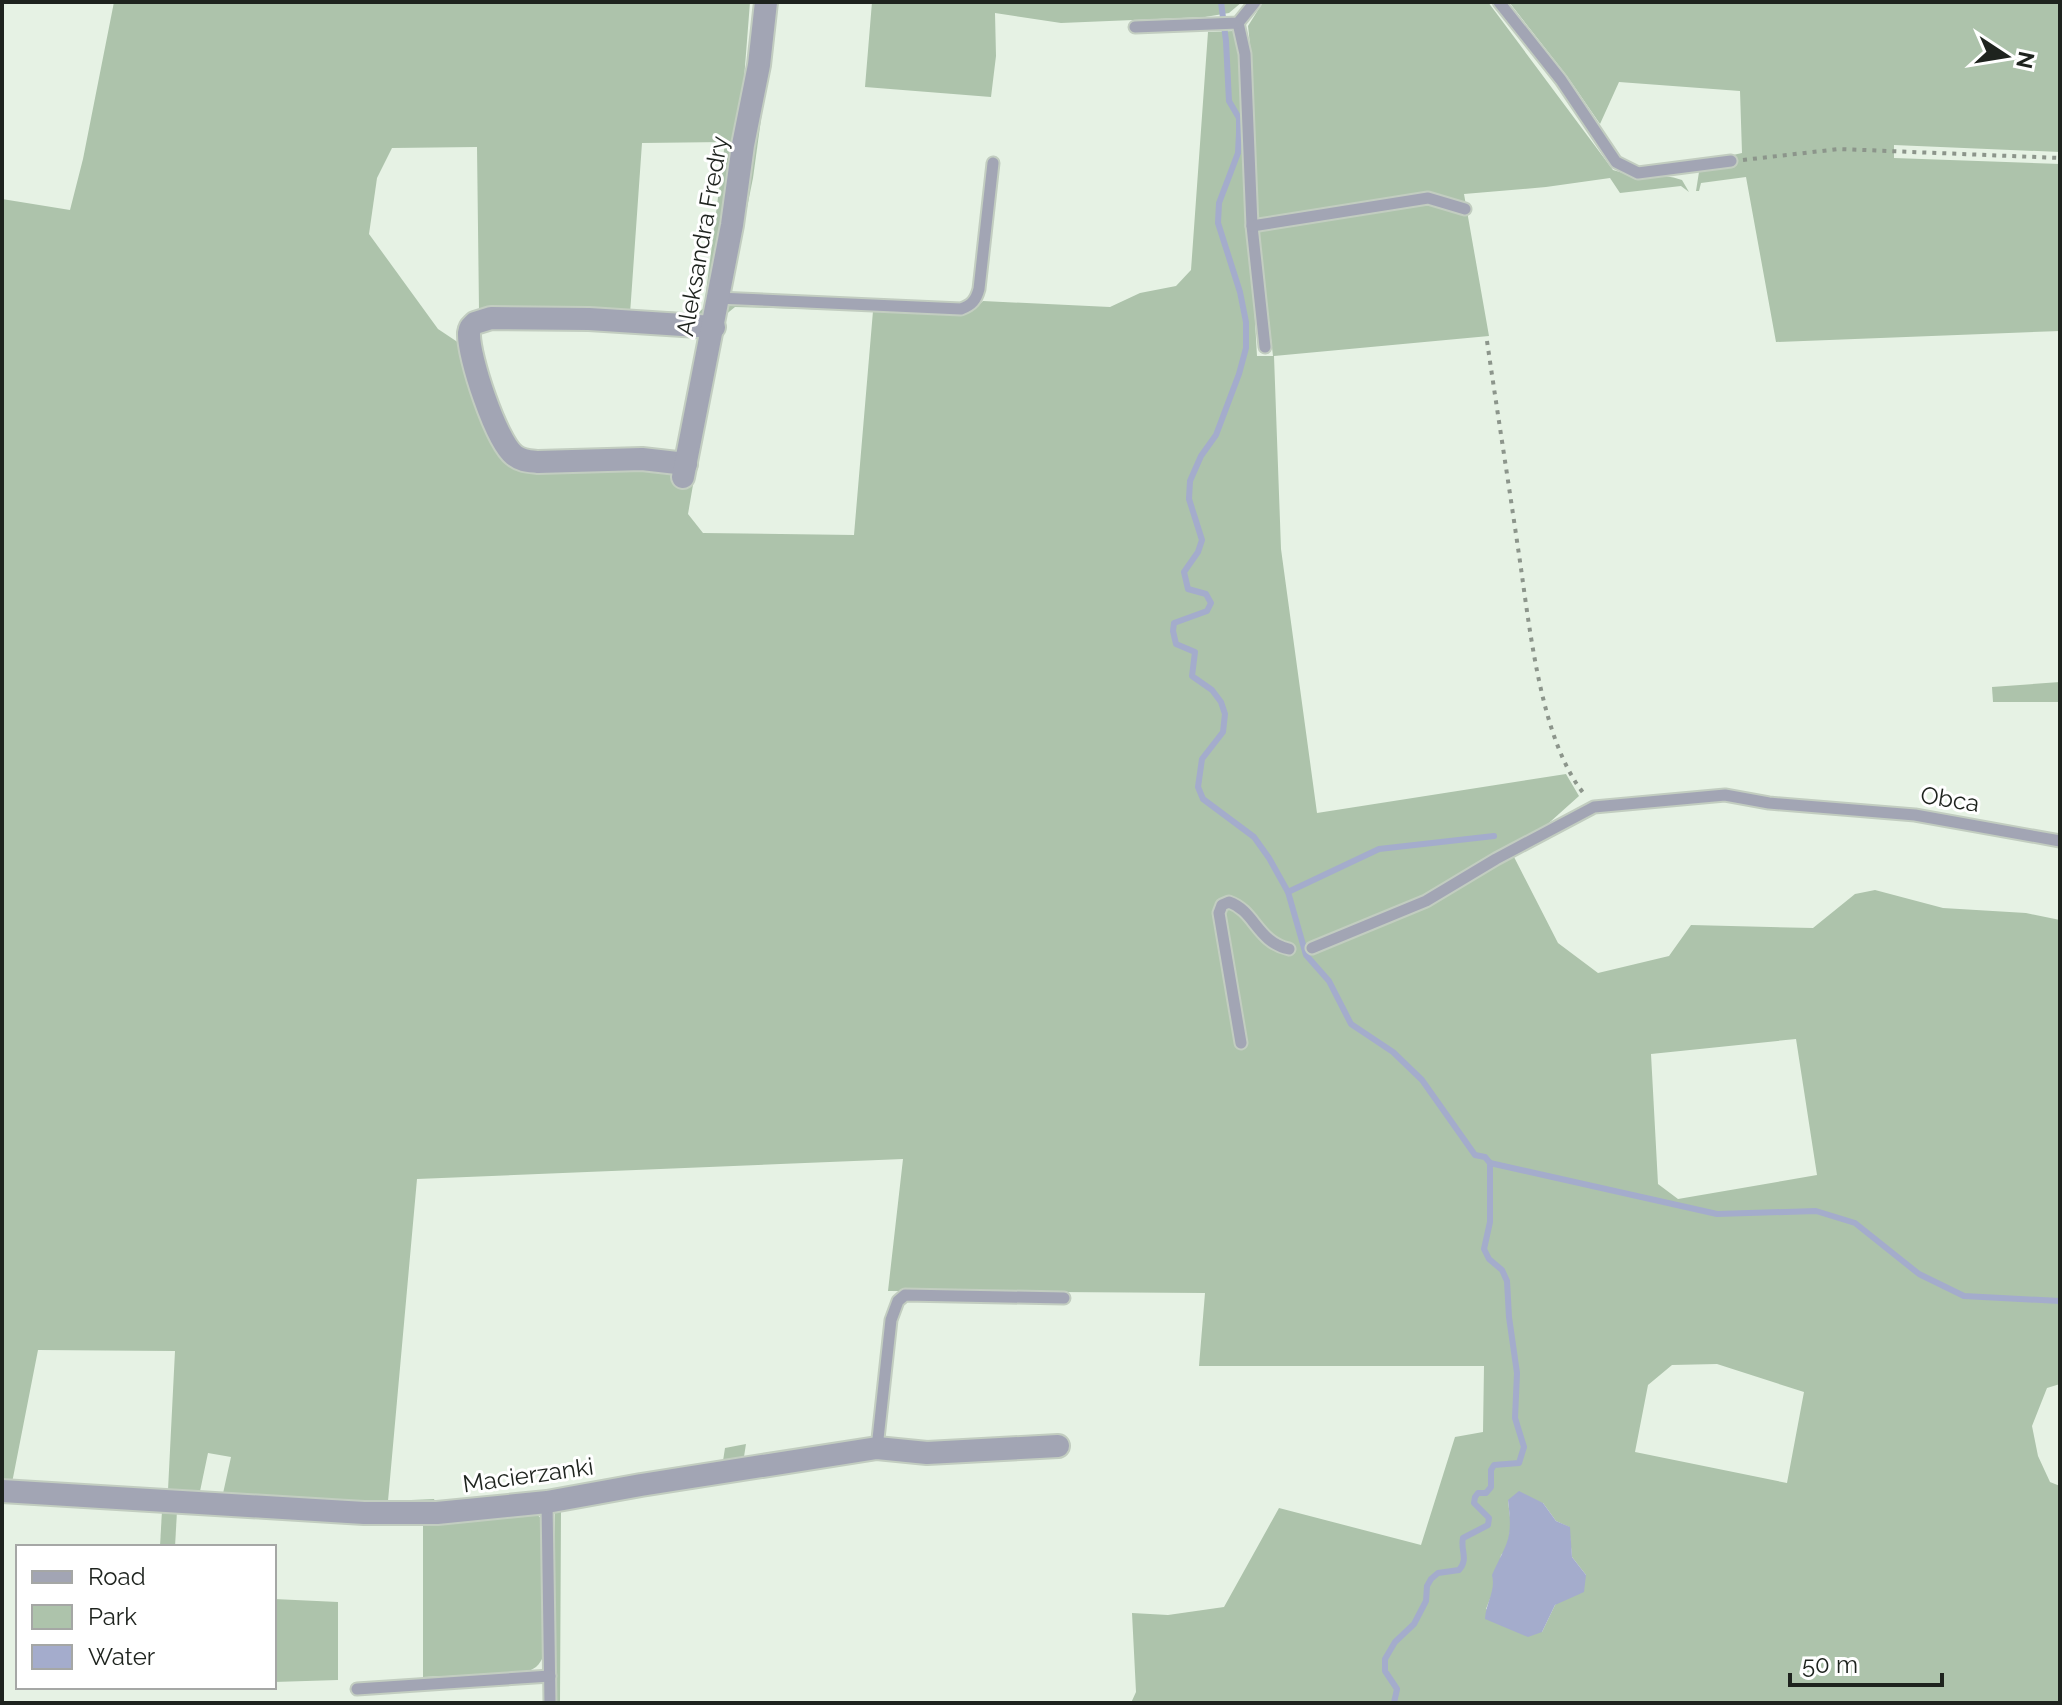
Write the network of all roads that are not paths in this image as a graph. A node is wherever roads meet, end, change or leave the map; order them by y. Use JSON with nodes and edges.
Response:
{"nodes":[{"id":1,"x":766,"y":2,"type":"edge"},
{"id":2,"x":1255,"y":2,"type":"edge"},
{"id":3,"x":1499,"y":2,"type":"edge"},
{"id":4,"x":1233,"y":23,"type":"junction"},
{"id":5,"x":1135,"y":27,"type":"dead end"},
{"id":6,"x":1731,"y":161,"type":"road end"},
{"id":7,"x":993,"y":163,"type":"dead end"},
{"id":8,"x":1465,"y":209,"type":"dead end"},
{"id":9,"x":1252,"y":226,"type":"junction"},
{"id":10,"x":718,"y":298,"type":"junction"},
{"id":11,"x":714,"y":327,"type":"junction"},
{"id":12,"x":1265,"y":347,"type":"dead end"},
{"id":13,"x":2060,"y":841,"type":"edge"},
{"id":14,"x":1312,"y":948,"type":"dead end"},
{"id":15,"x":1289,"y":949,"type":"dead end"},
{"id":16,"x":1241,"y":1043,"type":"dead end"},
{"id":17,"x":1064,"y":1298,"type":"dead end"},
{"id":18,"x":1058,"y":1446,"type":"dead end"},
{"id":19,"x":877,"y":1448,"type":"junction"},
{"id":20,"x":2,"y":1491,"type":"edge"},
{"id":21,"x":547,"y":1502,"type":"junction"},
{"id":22,"x":550,"y":1676,"type":"junction"},
{"id":23,"x":357,"y":1689,"type":"dead end"},
{"id":24,"x":550,"y":1703,"type":"edge"}],
"edges":[{"from":1,"to":10,"type":"street","name":"Aleksandra Fredry"},
{"from":2,"to":4,"type":"lane"},
{"from":3,"to":6,"type":"lane"},
{"from":4,"to":5,"type":"lane"},
{"from":4,"to":9,"type":"lane"},
{"from":7,"to":10,"type":"lane"},
{"from":8,"to":9,"type":"lane"},
{"from":9,"to":12,"type":"lane"},
{"from":10,"to":11,"type":"street","name":"Aleksandra Fredry"},
{"from":11,"to":11,"type":"street","name":"Aleksandra Fredry"},
{"from":13,"to":14,"type":"lane","name":"Obca"},
{"from":15,"to":16,"type":"lane"},
{"from":17,"to":19,"type":"lane"},
{"from":18,"to":19,"type":"street","name":"Macierzanki"},
{"from":19,"to":21,"type":"street","name":"Macierzanki"},
{"from":20,"to":21,"type":"street","name":"Macierzanki"},
{"from":21,"to":22,"type":"lane"},
{"from":22,"to":23,"type":"lane"},
{"from":22,"to":24,"type":"lane"}]}
